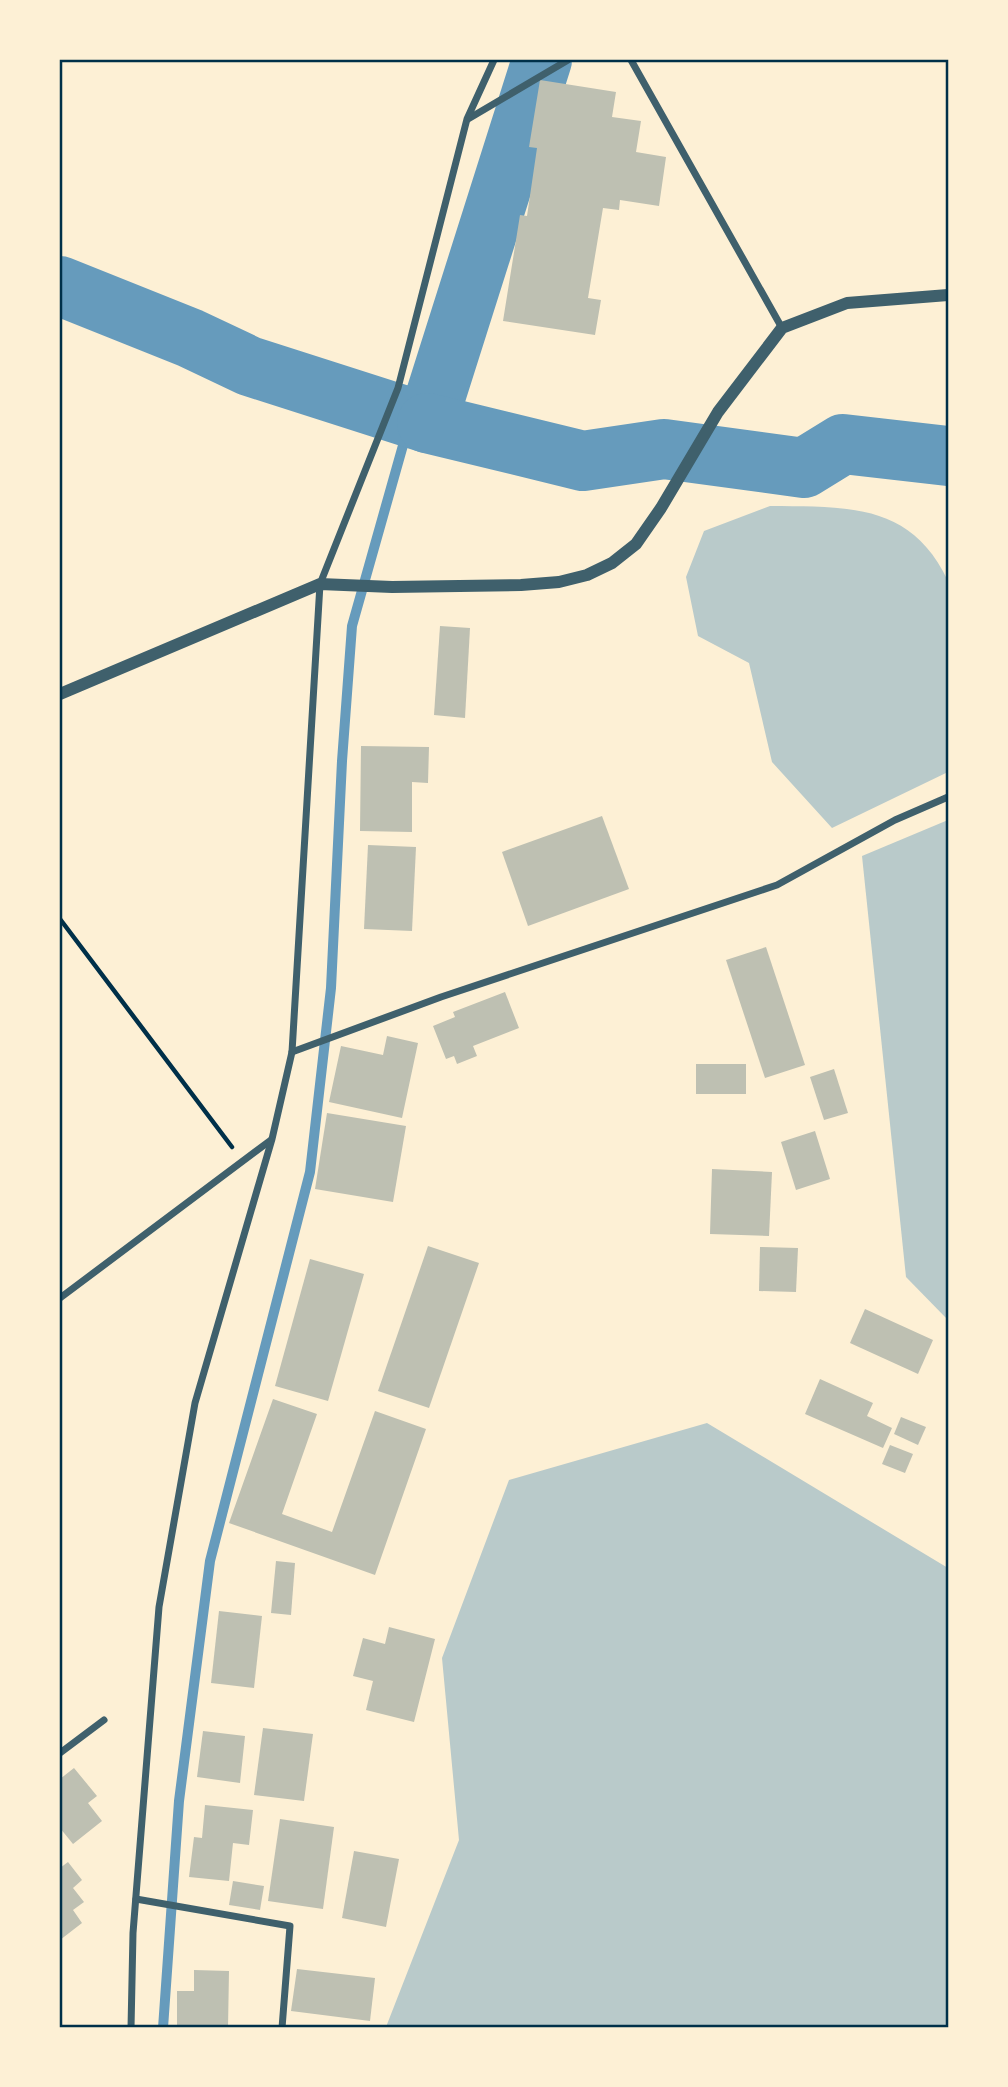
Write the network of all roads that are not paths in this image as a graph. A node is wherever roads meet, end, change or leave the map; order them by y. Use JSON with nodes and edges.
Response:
{"nodes":[{"id":1,"x":494,"y":60,"type":"edge"},
{"id":2,"x":568,"y":60,"type":"edge"},
{"id":3,"x":631,"y":60,"type":"edge"},
{"id":4,"x":467,"y":119,"type":"junction"},
{"id":5,"x":948,"y":295,"type":"edge"},
{"id":6,"x":782,"y":328,"type":"junction"},
{"id":7,"x":320,"y":584,"type":"junction"},
{"id":8,"x":60,"y":694,"type":"edge"},
{"id":9,"x":948,"y":797,"type":"edge"},
{"id":10,"x":292,"y":1052,"type":"junction"},
{"id":11,"x":272,"y":1139,"type":"junction"},
{"id":12,"x":60,"y":1298,"type":"edge"},
{"id":13,"x":104,"y":1720,"type":"dead end"},
{"id":14,"x":60,"y":1753,"type":"edge"},
{"id":15,"x":136,"y":1899,"type":"junction"},
{"id":16,"x":131,"y":2028,"type":"edge"},
{"id":17,"x":282,"y":2028,"type":"edge"}],
"edges":[{"from":1,"to":4,"type":"street"},
{"from":2,"to":4,"type":"street"},
{"from":3,"to":6,"type":"street"},
{"from":4,"to":7,"type":"street"},
{"from":5,"to":6,"type":"street"},
{"from":6,"to":7,"type":"street"},
{"from":7,"to":8,"type":"street"},
{"from":7,"to":10,"type":"street"},
{"from":9,"to":10,"type":"street"},
{"from":10,"to":11,"type":"street"},
{"from":11,"to":12,"type":"street"},
{"from":11,"to":15,"type":"street"},
{"from":13,"to":14,"type":"street"},
{"from":15,"to":16,"type":"street"},
{"from":15,"to":17,"type":"street"}]}
